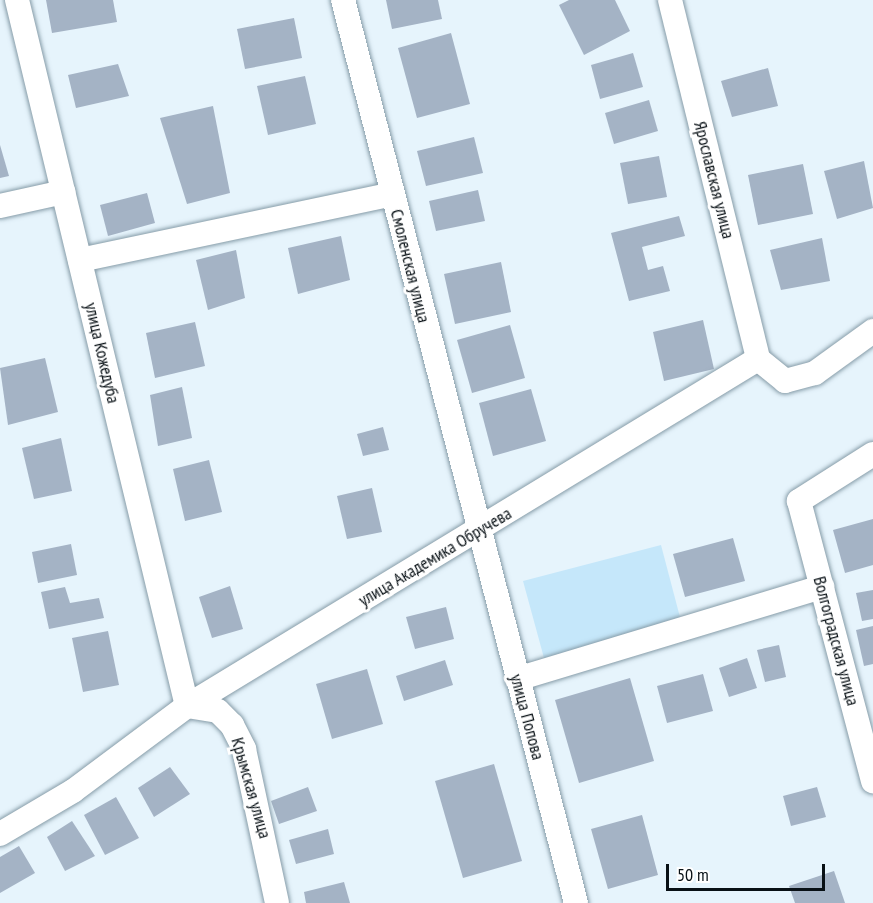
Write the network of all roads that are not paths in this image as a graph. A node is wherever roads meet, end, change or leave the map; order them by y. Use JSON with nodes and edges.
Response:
{"nodes":[{"id":1,"x":17,"y":0,"type":"edge"},
{"id":2,"x":343,"y":0,"type":"edge"},
{"id":3,"x":670,"y":0,"type":"edge"},
{"id":4,"x":63,"y":192,"type":"junction"},
{"id":5,"x":392,"y":194,"type":"junction"},
{"id":6,"x":0,"y":206,"type":"edge"},
{"id":7,"x":80,"y":260,"type":"junction"},
{"id":8,"x":873,"y":331,"type":"edge"},
{"id":9,"x":758,"y":359,"type":"junction"},
{"id":10,"x":873,"y":454,"type":"edge"},
{"id":11,"x":477,"y":532,"type":"junction"},
{"id":12,"x":822,"y":586,"type":"junction"},
{"id":13,"x":517,"y":679,"type":"junction"},
{"id":14,"x":187,"y":706,"type":"junction"},
{"id":15,"x":873,"y":781,"type":"edge"},
{"id":16,"x":0,"y":834,"type":"edge"},
{"id":17,"x":277,"y":903,"type":"edge"},
{"id":18,"x":576,"y":903,"type":"edge"}],
"edges":[{"from":1,"to":4,"type":"street","name":"улица Кожедуба"},
{"from":2,"to":5,"type":"street","name":"Смоленская улица"},
{"from":3,"to":9,"type":"street","name":"Ярославская улица"},
{"from":4,"to":6,"type":"street"},
{"from":4,"to":7,"type":"street","name":"улица Кожедуба"},
{"from":5,"to":7,"type":"street"},
{"from":5,"to":11,"type":"street","name":"Смоленская улица"},
{"from":7,"to":14,"type":"street","name":"улица Кожедуба"},
{"from":8,"to":9,"type":"street"},
{"from":9,"to":11,"type":"street","name":"улица Академика Обручева"},
{"from":10,"to":12,"type":"street","name":"Волгоградская улица"},
{"from":11,"to":13,"type":"street","name":"улица Попова"},
{"from":11,"to":14,"type":"street","name":"улица Академика Обручева"},
{"from":12,"to":13,"type":"street"},
{"from":12,"to":15,"type":"street","name":"Волгоградская улица"},
{"from":13,"to":18,"type":"street","name":"улица Попова"},
{"from":14,"to":16,"type":"street","name":"улица Академика Обручева"},
{"from":14,"to":17,"type":"street","name":"Крымская улица"}]}
